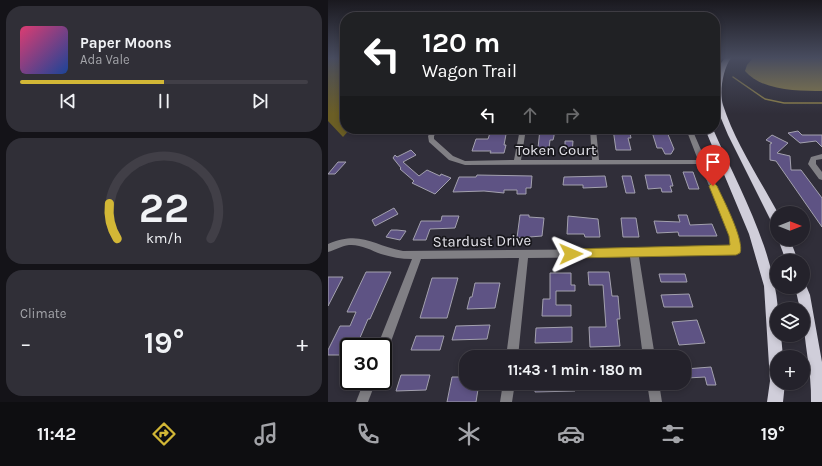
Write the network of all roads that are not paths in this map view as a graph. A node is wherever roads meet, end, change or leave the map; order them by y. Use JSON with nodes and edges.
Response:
{"nodes":[{"id":1,"x":720,"y":104,"type":"edge"},
{"id":2,"x":432,"y":134,"type":"edge"},
{"id":3,"x":522,"y":134,"type":"edge"},
{"id":4,"x":593,"y":134,"type":"edge"},
{"id":5,"x":691,"y":134,"type":"edge"},
{"id":6,"x":711,"y":134,"type":"edge"},
{"id":7,"x":822,"y":156,"type":"edge"},
{"id":8,"x":596,"y":162,"type":"junction"},
{"id":9,"x":703,"y":162,"type":"junction"},
{"id":10,"x":517,"y":163,"type":"junction"},
{"id":11,"x":822,"y":178,"type":"edge"},
{"id":12,"x":770,"y":208,"type":"edge"},
{"id":13,"x":328,"y":248,"type":"edge"},
{"id":14,"x":634,"y":253,"type":"junction"},
{"id":15,"x":524,"y":254,"type":"junction"},
{"id":16,"x":418,"y":255,"type":"junction"},
{"id":17,"x":804,"y":294,"type":"edge"},
{"id":18,"x":386,"y":338,"type":"edge"},
{"id":19,"x":513,"y":350,"type":"edge"},
{"id":20,"x":649,"y":350,"type":"edge"},
{"id":21,"x":775,"y":350,"type":"edge"},
{"id":22,"x":367,"y":390,"type":"edge"},
{"id":23,"x":508,"y":390,"type":"edge"},
{"id":24,"x":654,"y":390,"type":"edge"},
{"id":25,"x":776,"y":390,"type":"edge"},
{"id":26,"x":362,"y":402,"type":"edge"},
{"id":27,"x":506,"y":402,"type":"edge"},
{"id":28,"x":656,"y":402,"type":"edge"},
{"id":29,"x":775,"y":402,"type":"edge"},
{"id":30,"x":819,"y":402,"type":"edge"}],
"edges":[{"from":1,"to":12,"type":"main road"},
{"from":2,"to":10,"type":"street","name":"Token Court"},
{"from":3,"to":10,"type":"street"},
{"from":4,"to":8,"type":"street"},
{"from":5,"to":9,"type":"street"},
{"from":6,"to":21,"type":"main road"},
{"from":7,"to":11,"type":"street"},
{"from":8,"to":9,"type":"street","name":"Token Court"},
{"from":8,"to":10,"type":"street","name":"Token Court"},
{"from":9,"to":14,"type":"street","name":"Stardust Drive"},
{"from":13,"to":16,"type":"street","name":"Stardust Drive"},
{"from":14,"to":15,"type":"street","name":"Stardust Drive"},
{"from":14,"to":20,"type":"street"},
{"from":15,"to":16,"type":"street","name":"Stardust Drive"},
{"from":15,"to":19,"type":"street"},
{"from":16,"to":18,"type":"street"},
{"from":17,"to":30,"type":"main road"},
{"from":22,"to":26,"type":"street"},
{"from":23,"to":27,"type":"street"},
{"from":24,"to":28,"type":"street"},
{"from":25,"to":29,"type":"main road"}]}
